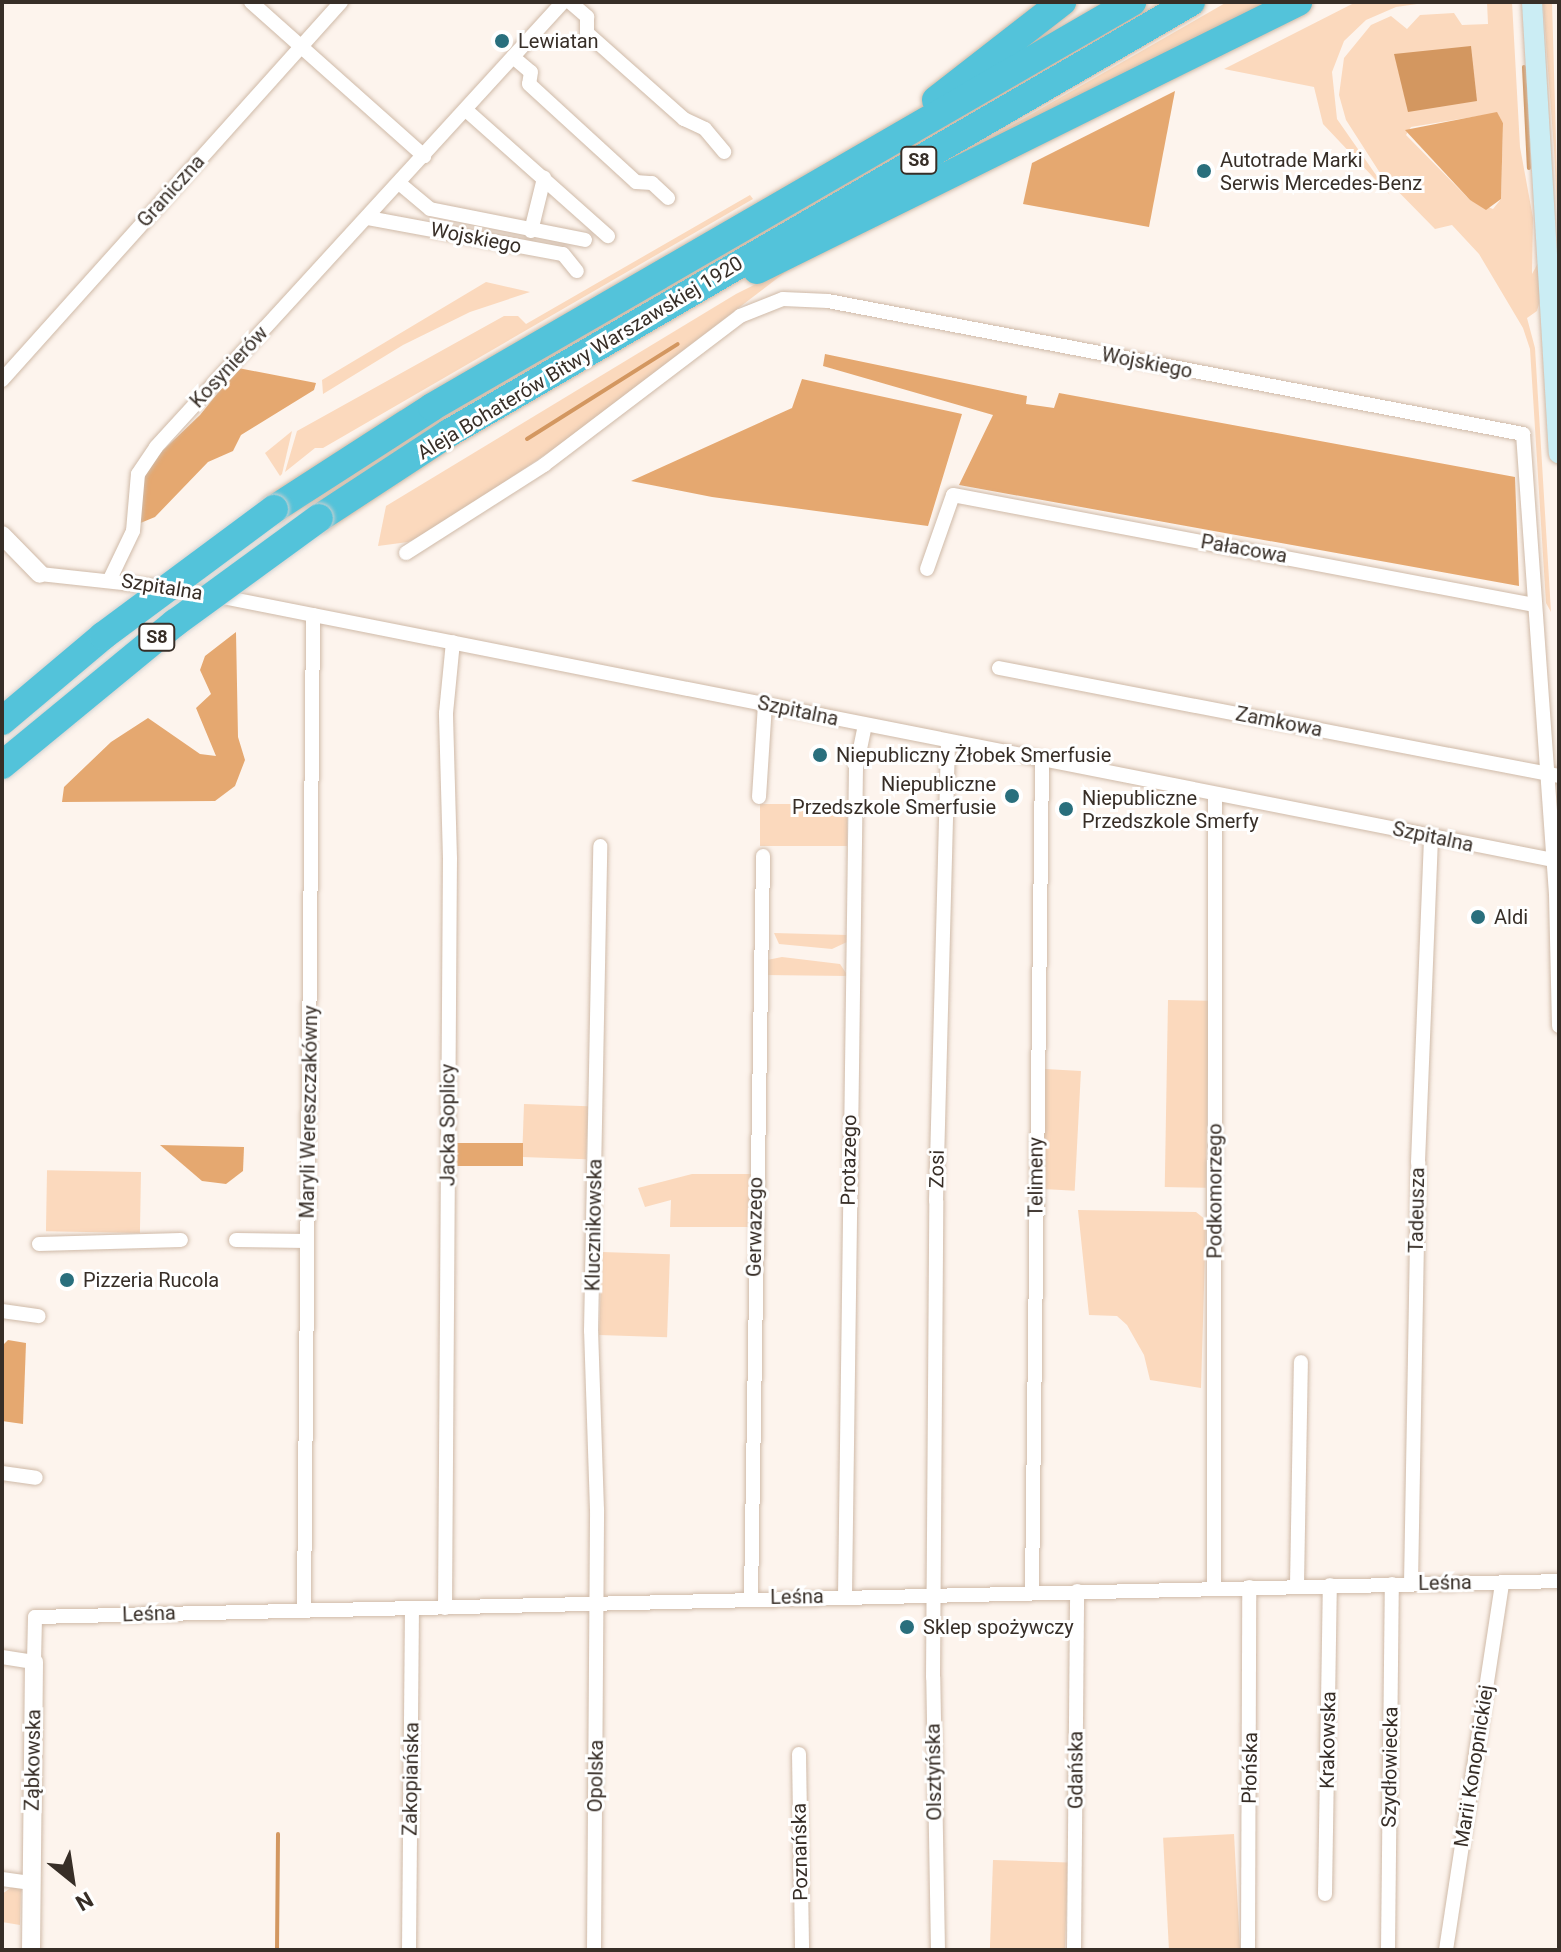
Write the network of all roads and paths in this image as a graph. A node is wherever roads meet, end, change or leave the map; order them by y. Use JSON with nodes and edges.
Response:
{"nodes":[{"id":1,"x":251,"y":2,"type":"edge"},
{"id":2,"x":341,"y":2,"type":"edge"},
{"id":3,"x":563,"y":2,"type":"edge"},
{"id":4,"x":570,"y":2,"type":"edge"},
{"id":5,"x":1062,"y":2,"type":"edge"},
{"id":6,"x":1132,"y":2,"type":"edge"},
{"id":7,"x":1191,"y":2,"type":"edge"},
{"id":8,"x":1298,"y":2,"type":"edge"},
{"id":9,"x":1532,"y":2,"type":"edge"},
{"id":10,"x":302,"y":45,"type":"junction"},
{"id":11,"x":513,"y":57,"type":"junction"},
{"id":12,"x":466,"y":110,"type":"junction"},
{"id":13,"x":901,"y":134,"type":"junction"},
{"id":14,"x":724,"y":152,"type":"dead end"},
{"id":15,"x":424,"y":156,"type":"junction"},
{"id":16,"x":544,"y":178,"type":"junction"},
{"id":17,"x":399,"y":183,"type":"junction"},
{"id":18,"x":668,"y":198,"type":"dead end"},
{"id":19,"x":368,"y":218,"type":"junction"},
{"id":20,"x":531,"y":231,"type":"junction"},
{"id":21,"x":608,"y":236,"type":"dead end"},
{"id":22,"x":585,"y":240,"type":"dead end"},
{"id":23,"x":577,"y":271,"type":"dead end"},
{"id":24,"x":646,"y":317,"type":"junction"},
{"id":25,"x":2,"y":380,"type":"edge"},
{"id":26,"x":1559,"y":453,"type":"edge"},
{"id":27,"x":2,"y":535,"type":"edge"},
{"id":28,"x":406,"y":553,"type":"dead end"},
{"id":29,"x":927,"y":569,"type":"dead end"},
{"id":30,"x":37,"y":570,"type":"joint"},
{"id":31,"x":110,"y":579,"type":"junction"},
{"id":32,"x":1534,"y":605,"type":"junction"},
{"id":33,"x":313,"y":615,"type":"junction"},
{"id":34,"x":453,"y":642,"type":"junction"},
{"id":35,"x":999,"y":668,"type":"dead end"},
{"id":36,"x":765,"y":704,"type":"junction"},
{"id":37,"x":2,"y":721,"type":"edge"},
{"id":38,"x":865,"y":725,"type":"junction"},
{"id":39,"x":948,"y":743,"type":"junction"},
{"id":40,"x":1042,"y":762,"type":"junction"},
{"id":41,"x":2,"y":765,"type":"edge"},
{"id":42,"x":1552,"y":775,"type":"edge"},
{"id":43,"x":1215,"y":795,"type":"junction"},
{"id":44,"x":759,"y":797,"type":"dead end"},
{"id":45,"x":1431,"y":835,"type":"junction"},
{"id":46,"x":600,"y":846,"type":"dead end"},
{"id":47,"x":763,"y":856,"type":"dead end"},
{"id":48,"x":1553,"y":860,"type":"junction"},
{"id":49,"x":1559,"y":1026,"type":"edge"},
{"id":50,"x":181,"y":1240,"type":"dead end"},
{"id":51,"x":236,"y":1240,"type":"dead end"},
{"id":52,"x":307,"y":1241,"type":"junction"},
{"id":53,"x":39,"y":1244,"type":"dead end"},
{"id":54,"x":2,"y":1311,"type":"edge"},
{"id":55,"x":39,"y":1316,"type":"dead end"},
{"id":56,"x":1301,"y":1362,"type":"dead end"},
{"id":57,"x":2,"y":1473,"type":"edge"},
{"id":58,"x":36,"y":1478,"type":"dead end"},
{"id":59,"x":1559,"y":1581,"type":"edge"},
{"id":60,"x":1502,"y":1582,"type":"junction"},
{"id":61,"x":1392,"y":1584,"type":"junction"},
{"id":62,"x":1411,"y":1584,"type":"junction"},
{"id":63,"x":1297,"y":1585,"type":"junction"},
{"id":64,"x":1330,"y":1585,"type":"junction"},
{"id":65,"x":1214,"y":1587,"type":"junction"},
{"id":66,"x":1249,"y":1587,"type":"junction"},
{"id":67,"x":1032,"y":1591,"type":"junction"},
{"id":68,"x":1077,"y":1591,"type":"junction"},
{"id":69,"x":933,"y":1594,"type":"junction"},
{"id":70,"x":845,"y":1596,"type":"junction"},
{"id":71,"x":751,"y":1598,"type":"junction"},
{"id":72,"x":597,"y":1603,"type":"junction"},
{"id":73,"x":412,"y":1608,"type":"junction"},
{"id":74,"x":445,"y":1608,"type":"junction"},
{"id":75,"x":304,"y":1609,"type":"junction"},
{"id":76,"x":35,"y":1617,"type":"joint"},
{"id":77,"x":2,"y":1657,"type":"edge"},
{"id":78,"x":34,"y":1662,"type":"junction"},
{"id":79,"x":799,"y":1754,"type":"dead end"},
{"id":80,"x":2,"y":1879,"type":"edge"},
{"id":81,"x":32,"y":1883,"type":"junction"},
{"id":82,"x":1325,"y":1894,"type":"dead end"},
{"id":83,"x":31,"y":1950,"type":"edge"},
{"id":84,"x":409,"y":1950,"type":"edge"},
{"id":85,"x":594,"y":1950,"type":"edge"},
{"id":86,"x":802,"y":1950,"type":"edge"},
{"id":87,"x":938,"y":1950,"type":"edge"},
{"id":88,"x":1074,"y":1950,"type":"edge"},
{"id":89,"x":1248,"y":1950,"type":"edge"},
{"id":90,"x":1388,"y":1950,"type":"edge"},
{"id":91,"x":1446,"y":1950,"type":"edge"}],
"edges":[{"from":1,"to":10,"type":"street"},
{"from":2,"to":10,"type":"street","name":"Graniczna"},
{"from":3,"to":11,"type":"street","name":"Kosynierów"},
{"from":4,"to":14,"type":"street"},
{"from":5,"to":13,"type":"highway"},
{"from":6,"to":13,"type":"highway","name":"Aleja Bohaterów Bitwy Warszawskiej 1920","number":"S8"},
{"from":7,"to":24,"type":"highway","name":"Aleja Bohaterów Bitwy Warszawskiej 1920","number":"S8"},
{"from":8,"to":24,"type":"highway"},
{"from":9,"to":26,"type":"main road"},
{"from":10,"to":15,"type":"street"},
{"from":10,"to":25,"type":"street","name":"Graniczna"},
{"from":11,"to":12,"type":"street","name":"Kosynierów"},
{"from":11,"to":18,"type":"street"},
{"from":12,"to":15,"type":"street","name":"Kosynierów"},
{"from":12,"to":16,"type":"street"},
{"from":13,"to":37,"type":"highway","name":"Aleja Bohaterów Bitwy Warszawskiej 1920","number":"S8","bridge":true},
{"from":15,"to":17,"type":"street","name":"Kosynierów"},
{"from":16,"to":20,"type":"street"},
{"from":16,"to":21,"type":"street"},
{"from":17,"to":19,"type":"street","name":"Kosynierów"},
{"from":17,"to":20,"type":"street"},
{"from":19,"to":23,"type":"street","name":"Wojskiego"},
{"from":19,"to":31,"type":"street","name":"Kosynierów"},
{"from":20,"to":22,"type":"street"},
{"from":24,"to":41,"type":"highway","name":"Aleja Bohaterów Bitwy Warszawskiej 1920","number":"S8","bridge":true},
{"from":27,"to":30,"type":"street","name":"Szpitalna"},
{"from":28,"to":32,"type":"street","name":"Wojskiego"},
{"from":29,"to":32,"type":"street","name":"Pałacowa"},
{"from":30,"to":31,"type":"street","name":"Szpitalna"},
{"from":31,"to":33,"type":"street","name":"Szpitalna"},
{"from":32,"to":42,"type":"street"},
{"from":33,"to":34,"type":"street","name":"Szpitalna"},
{"from":33,"to":52,"type":"street","name":"Maryli Wereszczakówny"},
{"from":34,"to":36,"type":"street","name":"Szpitalna"},
{"from":34,"to":74,"type":"street","name":"Jacka Soplicy"},
{"from":35,"to":42,"type":"street","name":"Zamkowa"},
{"from":36,"to":38,"type":"street","name":"Szpitalna"},
{"from":36,"to":44,"type":"street"},
{"from":38,"to":39,"type":"street","name":"Szpitalna"},
{"from":38,"to":70,"type":"street","name":"Protazego"},
{"from":39,"to":40,"type":"street","name":"Szpitalna"},
{"from":39,"to":69,"type":"street","name":"Zosi"},
{"from":40,"to":43,"type":"street","name":"Szpitalna"},
{"from":40,"to":67,"type":"street","name":"Telimeny"},
{"from":42,"to":48,"type":"street"},
{"from":43,"to":45,"type":"street","name":"Szpitalna"},
{"from":43,"to":65,"type":"street","name":"Podkomorzego"},
{"from":45,"to":48,"type":"street","name":"Szpitalna"},
{"from":45,"to":62,"type":"street","name":"Tadeusza"},
{"from":46,"to":72,"type":"street","name":"Klucznikowska"},
{"from":47,"to":71,"type":"street","name":"Gerwazego"},
{"from":48,"to":49,"type":"street"},
{"from":50,"to":53,"type":"street"},
{"from":51,"to":52,"type":"street"},
{"from":52,"to":75,"type":"street","name":"Maryli Wereszczakówny"},
{"from":54,"to":55,"type":"street"},
{"from":56,"to":63,"type":"street"},
{"from":57,"to":58,"type":"street"},
{"from":59,"to":60,"type":"street","name":"Leśna"},
{"from":60,"to":62,"type":"street","name":"Leśna"},
{"from":60,"to":91,"type":"street","name":"Marii Konopnickiej"},
{"from":61,"to":62,"type":"street","name":"Leśna"},
{"from":61,"to":64,"type":"street","name":"Leśna"},
{"from":61,"to":90,"type":"street","name":"Szydłowiecka"},
{"from":63,"to":64,"type":"street","name":"Leśna"},
{"from":63,"to":66,"type":"street","name":"Leśna"},
{"from":64,"to":82,"type":"street","name":"Krakowska"},
{"from":65,"to":66,"type":"street","name":"Leśna"},
{"from":65,"to":68,"type":"street","name":"Leśna"},
{"from":66,"to":89,"type":"street","name":"Płońska"},
{"from":67,"to":68,"type":"street","name":"Leśna"},
{"from":67,"to":69,"type":"street","name":"Leśna"},
{"from":68,"to":88,"type":"street","name":"Gdańska"},
{"from":69,"to":70,"type":"street","name":"Leśna"},
{"from":69,"to":87,"type":"street","name":"Olsztyńska"},
{"from":70,"to":71,"type":"street","name":"Leśna"},
{"from":71,"to":72,"type":"street","name":"Leśna"},
{"from":72,"to":74,"type":"street","name":"Leśna"},
{"from":72,"to":85,"type":"street","name":"Opolska"},
{"from":73,"to":74,"type":"street","name":"Leśna"},
{"from":73,"to":75,"type":"street","name":"Leśna"},
{"from":73,"to":84,"type":"street","name":"Zakopiańska"},
{"from":75,"to":76,"type":"street","name":"Leśna"},
{"from":76,"to":78,"type":"street","name":"Ząbkowska"},
{"from":77,"to":78,"type":"street"},
{"from":78,"to":81,"type":"street","name":"Ząbkowska"},
{"from":79,"to":86,"type":"street","name":"Poznańska"},
{"from":80,"to":81,"type":"street"},
{"from":81,"to":83,"type":"street","name":"Ząbkowska"}]}
